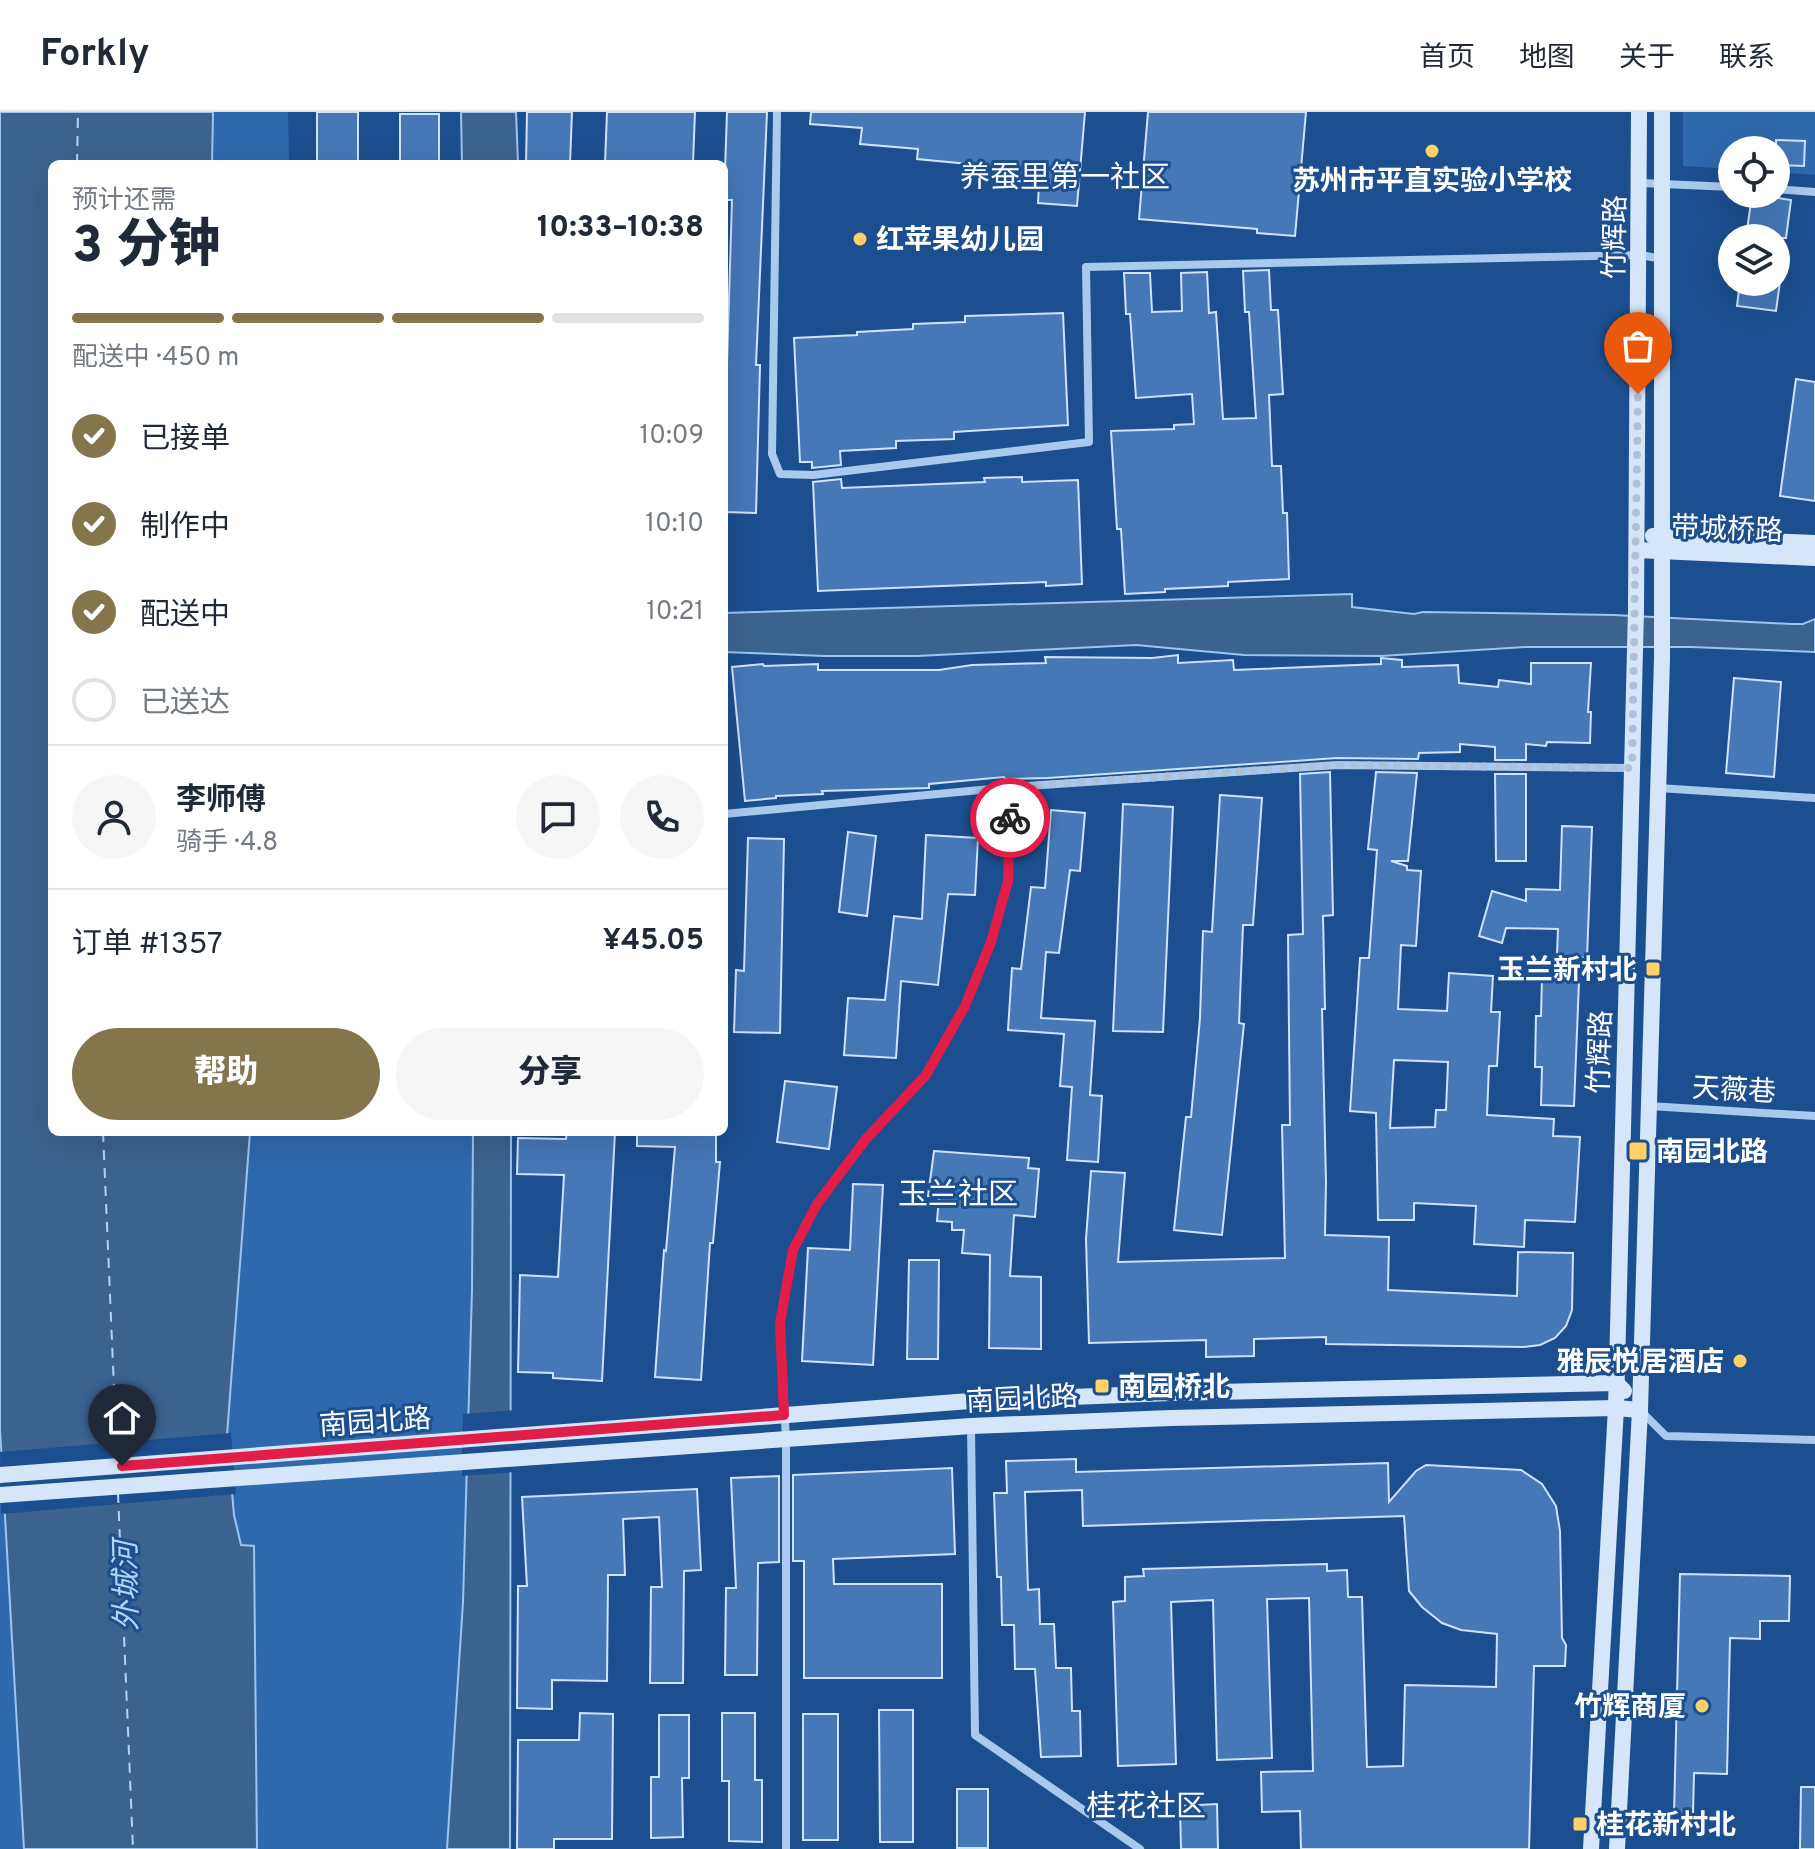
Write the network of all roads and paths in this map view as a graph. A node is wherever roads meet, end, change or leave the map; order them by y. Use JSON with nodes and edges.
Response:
{"nodes":[{"id":1,"x":777,"y":112,"type":"edge"},
{"id":2,"x":1639,"y":112,"type":"edge"},
{"id":3,"x":1662,"y":112,"type":"edge"},
{"id":4,"x":1640,"y":183,"type":"junction"},
{"id":5,"x":1664,"y":183,"type":"junction"},
{"id":6,"x":1718,"y":186,"type":"edge"},
{"id":7,"x":1790,"y":190,"type":"edge"},
{"id":8,"x":1815,"y":192,"type":"edge"},
{"id":9,"x":1640,"y":255,"type":"junction"},
{"id":10,"x":1663,"y":259,"type":"junction"},
{"id":11,"x":1637,"y":543,"type":"junction"},
{"id":12,"x":1815,"y":543,"type":"edge"},
{"id":13,"x":1661,"y":544,"type":"junction"},
{"id":14,"x":1815,"y":558,"type":"edge"},
{"id":15,"x":1632,"y":768,"type":"junction"},
{"id":16,"x":1012,"y":787,"type":"junction"},
{"id":17,"x":1657,"y":788,"type":"junction"},
{"id":18,"x":1815,"y":798,"type":"edge"},
{"id":19,"x":728,"y":814,"type":"edge"},
{"id":20,"x":1649,"y":1106,"type":"junction"},
{"id":21,"x":1815,"y":1116,"type":"edge"},
{"id":22,"x":1616,"y":1383,"type":"junction"},
{"id":23,"x":1616,"y":1408,"type":"junction"},
{"id":24,"x":1640,"y":1410,"type":"junction"},
{"id":25,"x":784,"y":1415,"type":"junction"},
{"id":26,"x":971,"y":1426,"type":"junction"},
{"id":27,"x":786,"y":1440,"type":"junction"},
{"id":28,"x":1815,"y":1440,"type":"edge"},
{"id":29,"x":0,"y":1475,"type":"edge"},
{"id":30,"x":0,"y":1495,"type":"edge"},
{"id":31,"x":786,"y":1849,"type":"edge"},
{"id":32,"x":1140,"y":1849,"type":"edge"},
{"id":33,"x":1591,"y":1849,"type":"edge"},
{"id":34,"x":1617,"y":1849,"type":"edge"}],
"edges":[{"from":1,"to":9,"type":"street"},
{"from":2,"to":4,"type":"main road","name":"竹辉路"},
{"from":3,"to":5,"type":"main road","name":"竹辉路"},
{"from":4,"to":5,"type":"street"},
{"from":4,"to":9,"type":"main road","name":"竹辉路"},
{"from":5,"to":6,"type":"street"},
{"from":5,"to":10,"type":"main road","name":"竹辉路"},
{"from":7,"to":8,"type":"street"},
{"from":9,"to":10,"type":"street"},
{"from":9,"to":11,"type":"main road","name":"竹辉路"},
{"from":10,"to":13,"type":"main road","name":"竹辉路"},
{"from":11,"to":13,"type":"main road","name":"带城桥路"},
{"from":11,"to":15,"type":"main road","name":"竹辉路"},
{"from":12,"to":13,"type":"main road","name":"带城桥路"},
{"from":13,"to":14,"type":"main road","name":"带城桥路"},
{"from":13,"to":17,"type":"main road","name":"竹辉路"},
{"from":15,"to":16,"type":"street"},
{"from":15,"to":22,"type":"main road","name":"竹辉路"},
{"from":16,"to":19,"type":"street"},
{"from":16,"to":25,"type":"street"},
{"from":17,"to":18,"type":"street"},
{"from":17,"to":20,"type":"main road","name":"竹辉路"},
{"from":20,"to":21,"type":"street","name":"天薇巷"},
{"from":20,"to":24,"type":"main road","name":"竹辉路"},
{"from":22,"to":23,"type":"main road","name":"竹辉路"},
{"from":22,"to":24,"type":"main road"},
{"from":22,"to":25,"type":"main road","name":"南园北路"},
{"from":23,"to":24,"type":"main road","name":"南园北路"},
{"from":23,"to":26,"type":"main road","name":"南园北路"},
{"from":23,"to":33,"type":"main road","name":"竹辉路"},
{"from":24,"to":28,"type":"street"},
{"from":24,"to":34,"type":"main road","name":"竹辉路"},
{"from":25,"to":27,"type":"street"},
{"from":25,"to":29,"type":"main road","name":"南园北路"},
{"from":26,"to":27,"type":"main road","name":"南园北路"},
{"from":26,"to":32,"type":"street"},
{"from":27,"to":30,"type":"main road","name":"南园北路"},
{"from":27,"to":31,"type":"street"}]}
